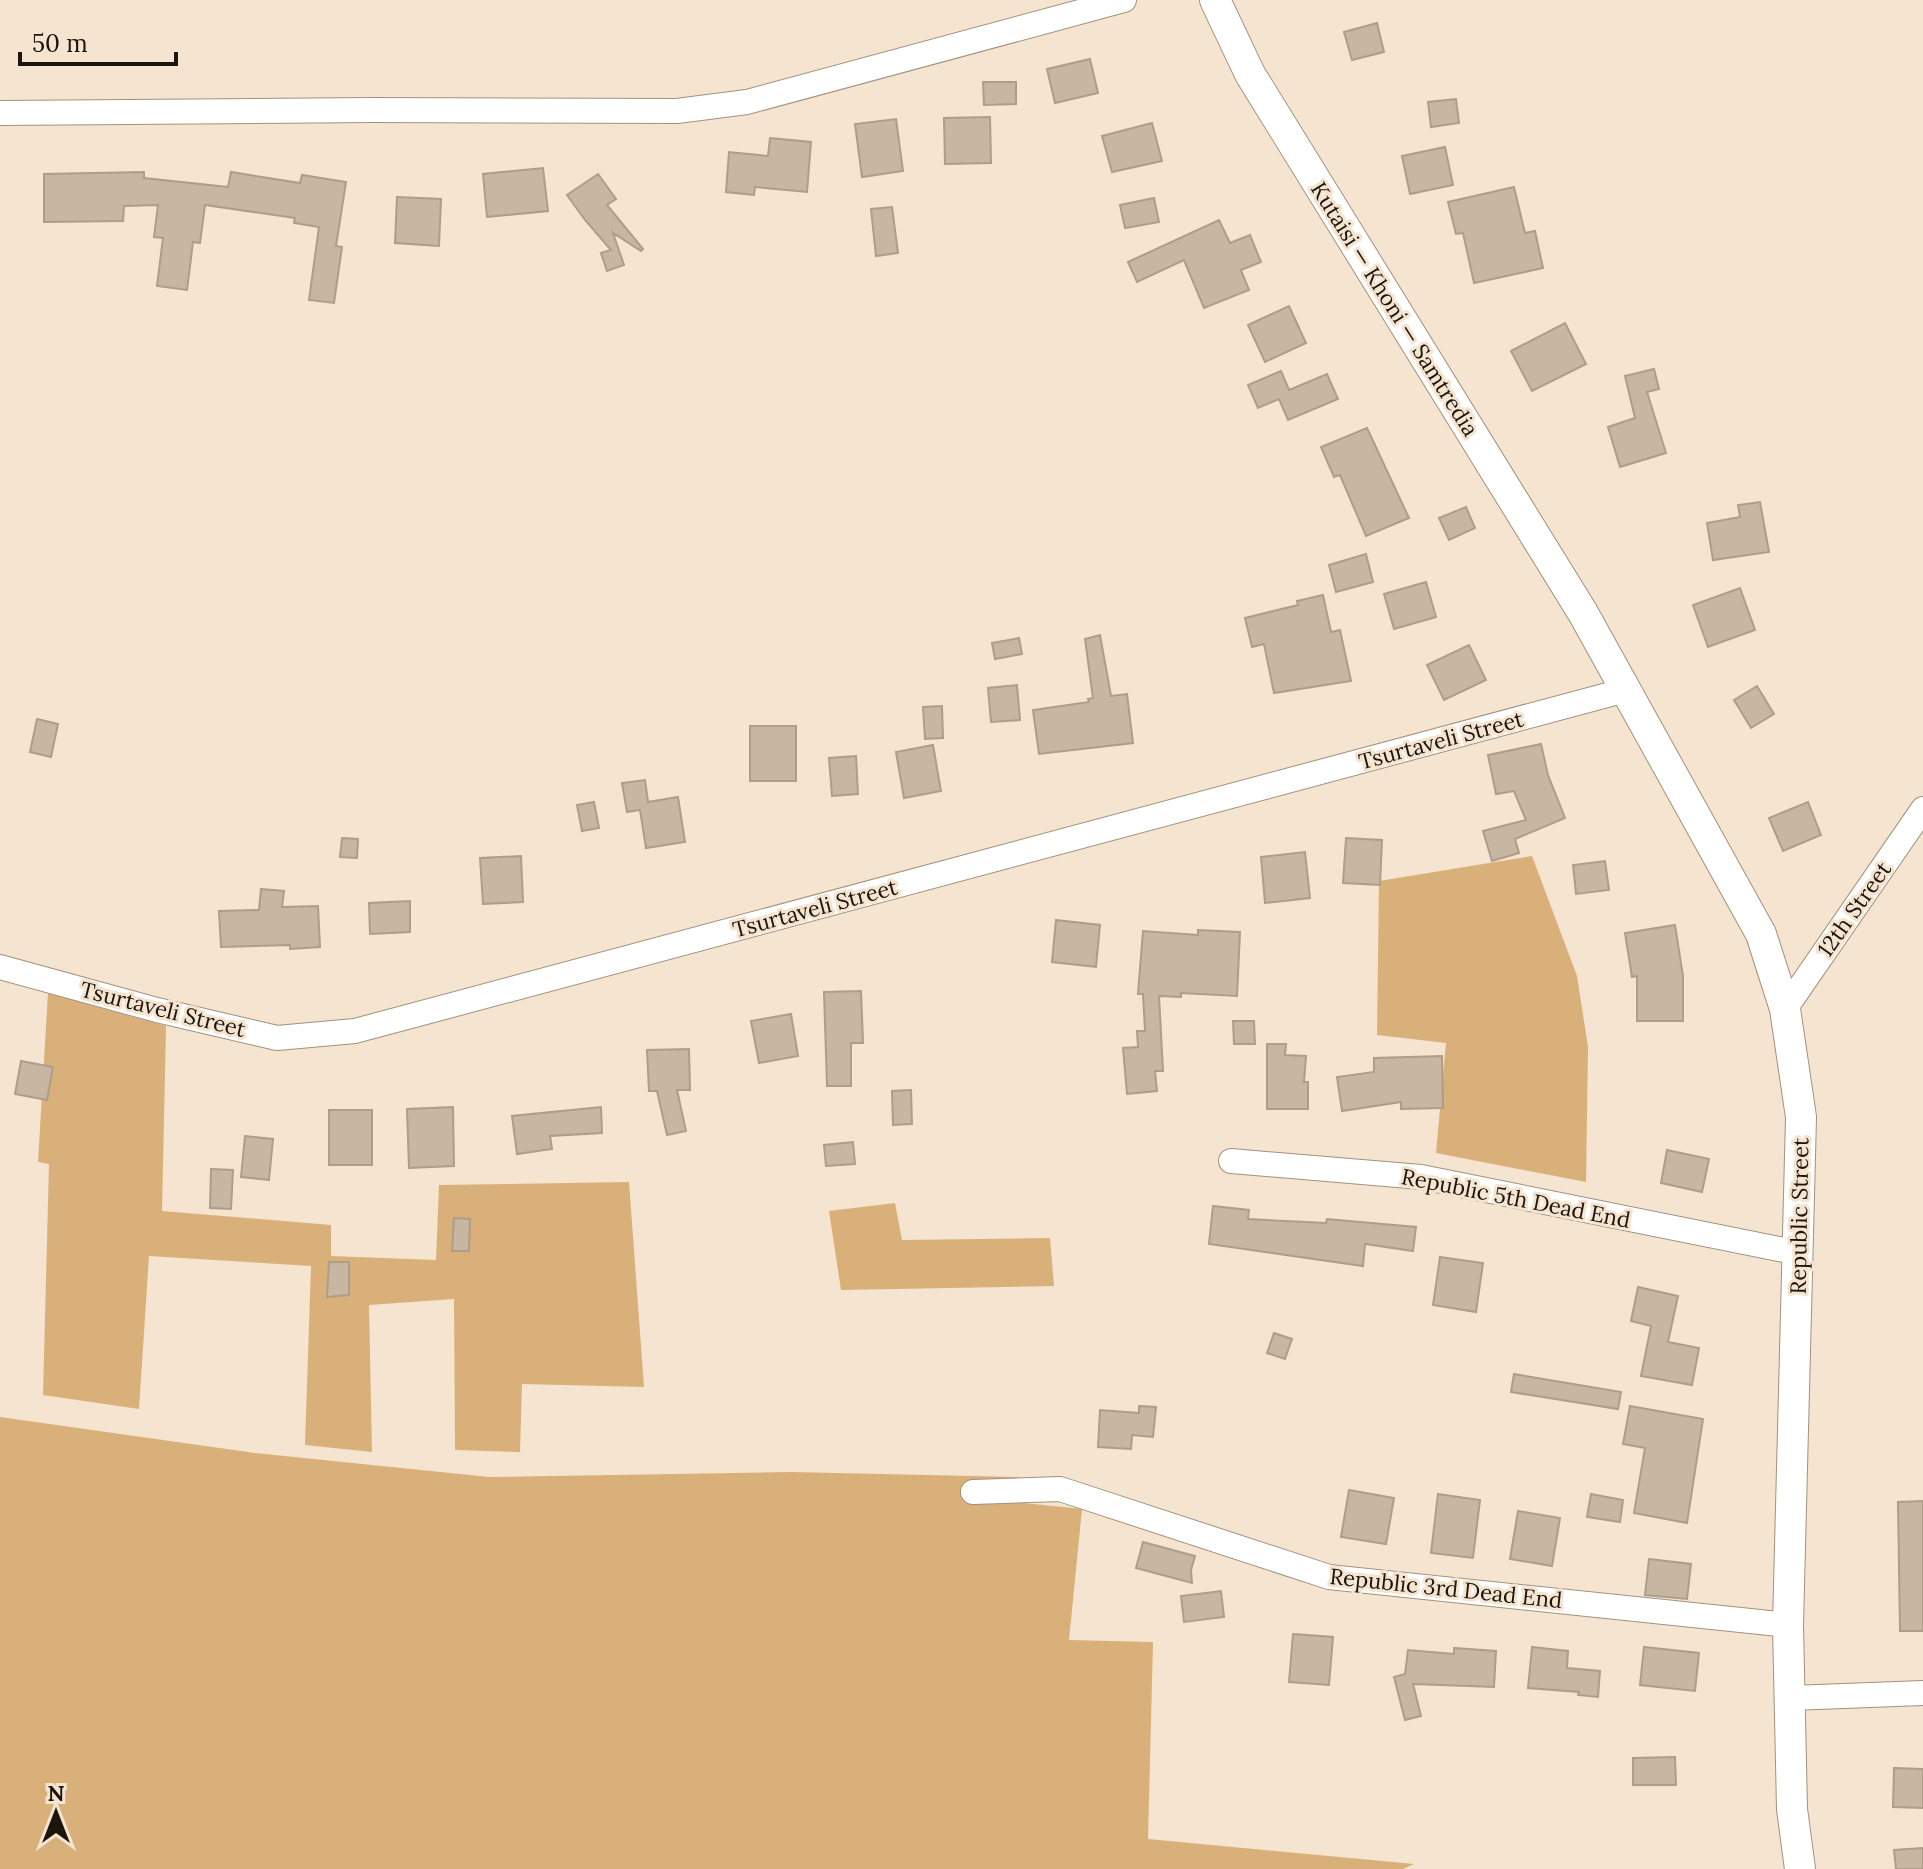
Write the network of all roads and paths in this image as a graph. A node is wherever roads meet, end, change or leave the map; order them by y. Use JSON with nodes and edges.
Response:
{"nodes":[{"id":1,"x":1124,"y":0,"type":"edge"},
{"id":2,"x":1215,"y":0,"type":"edge"},
{"id":3,"x":0,"y":113,"type":"edge"},
{"id":4,"x":1583,"y":613,"type":"joint"},
{"id":5,"x":1626,"y":690,"type":"junction"},
{"id":6,"x":1923,"y":809,"type":"edge"},
{"id":7,"x":0,"y":967,"type":"edge"},
{"id":8,"x":1785,"y":1009,"type":"junction"},
{"id":9,"x":1231,"y":1161,"type":"dead end"},
{"id":10,"x":1799,"y":1253,"type":"junction"},
{"id":11,"x":973,"y":1492,"type":"dead end"},
{"id":12,"x":1788,"y":1625,"type":"junction"},
{"id":13,"x":1923,"y":1693,"type":"edge"},
{"id":14,"x":1791,"y":1698,"type":"junction"},
{"id":15,"x":1800,"y":1869,"type":"edge"}],
"edges":[{"from":1,"to":3,"type":"street"},
{"from":2,"to":4,"type":"main road","name":"Kutaisi — Khoni — Samtredia"},
{"from":4,"to":5,"type":"main road","name":"Republic Street"},
{"from":5,"to":7,"type":"street","name":"Tsurtaveli Street"},
{"from":5,"to":8,"type":"main road","name":"Republic Street"},
{"from":6,"to":8,"type":"street","name":"12th Street"},
{"from":8,"to":10,"type":"main road","name":"Republic Street"},
{"from":9,"to":10,"type":"street","name":"Republic 5th Dead End"},
{"from":10,"to":12,"type":"main road","name":"Republic Street"},
{"from":11,"to":12,"type":"street","name":"Republic 3rd Dead End"},
{"from":12,"to":14,"type":"main road","name":"Republic Street"},
{"from":13,"to":14,"type":"street"},
{"from":14,"to":15,"type":"main road","name":"Republic Street"}]}
